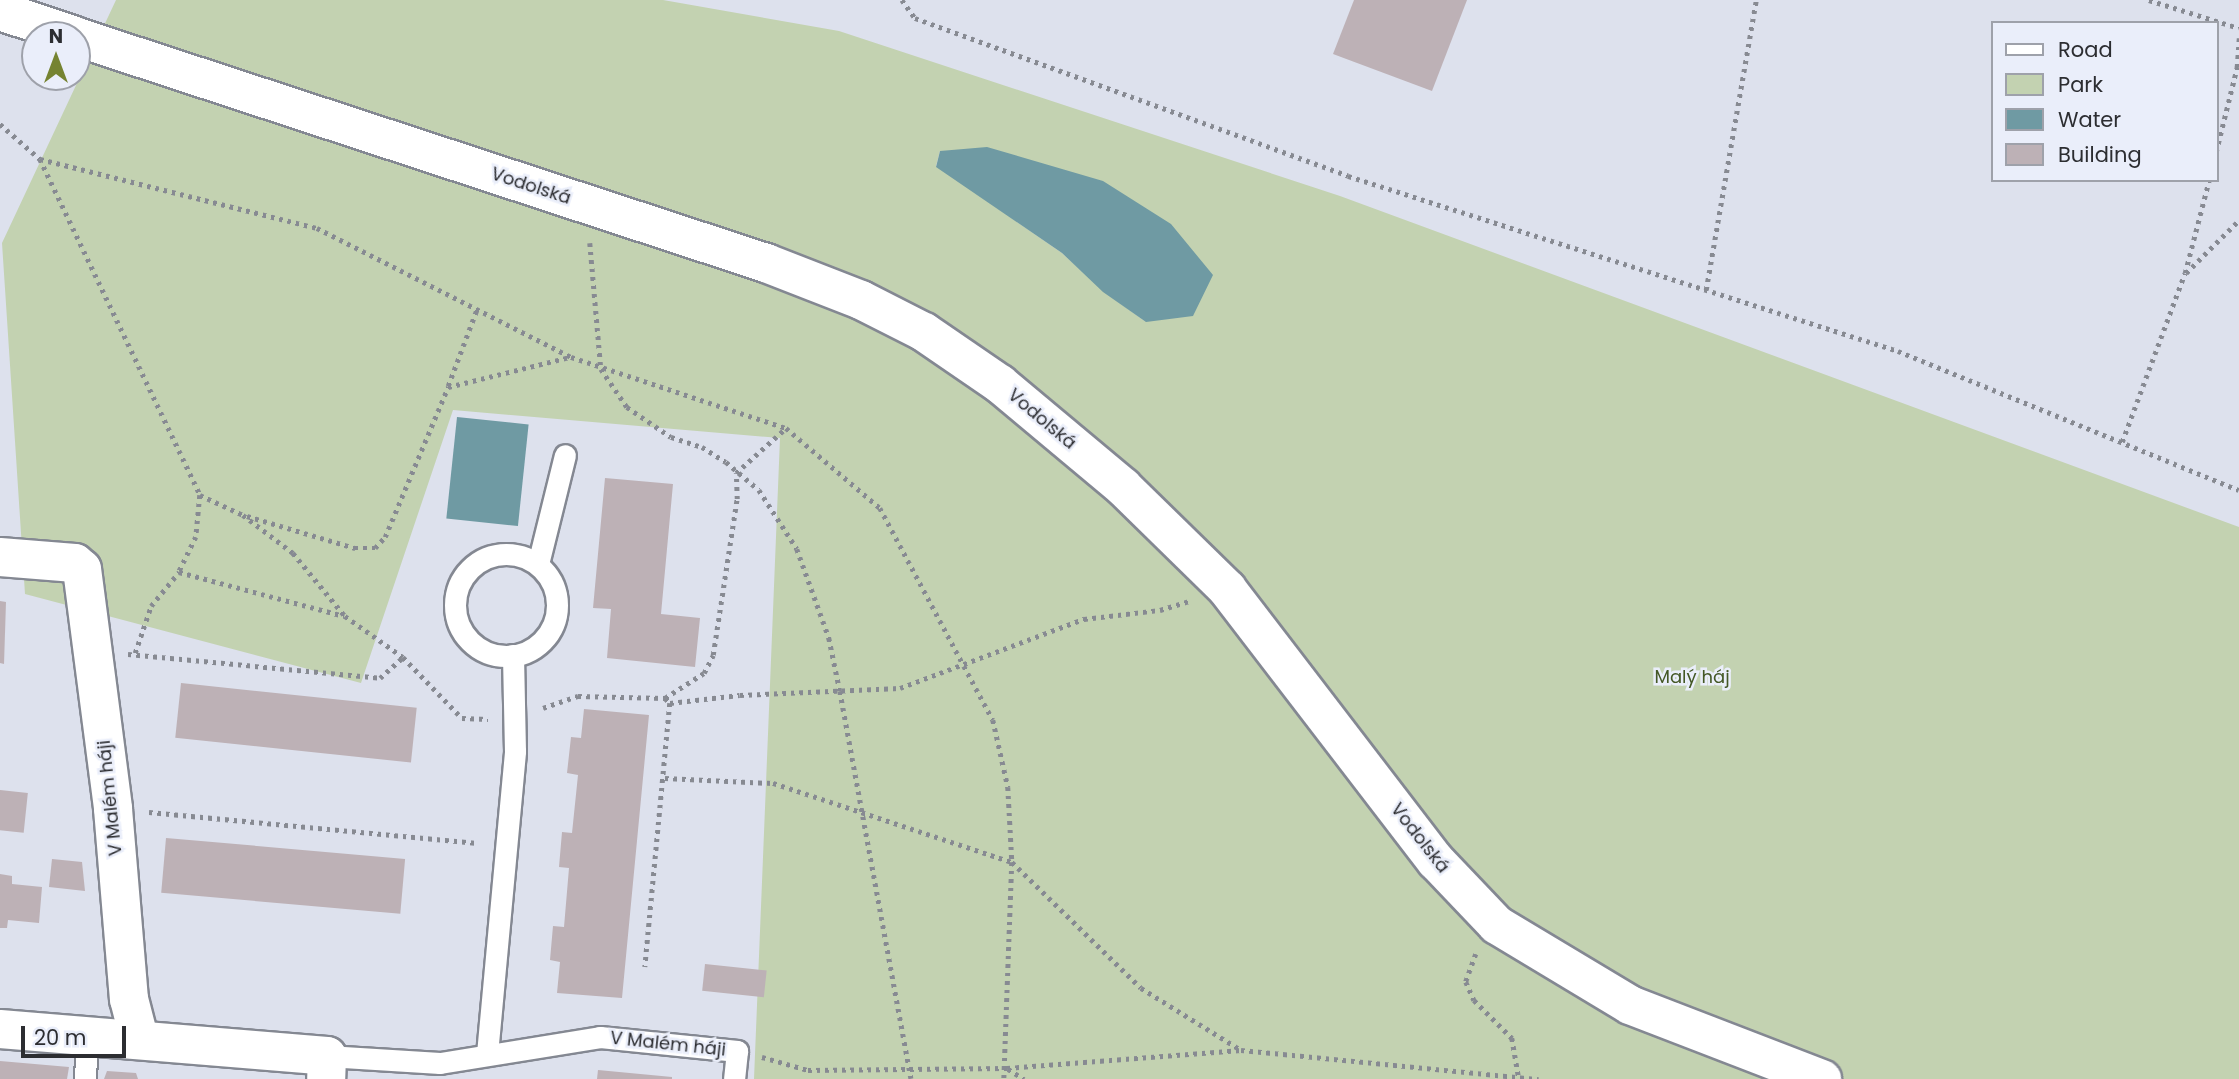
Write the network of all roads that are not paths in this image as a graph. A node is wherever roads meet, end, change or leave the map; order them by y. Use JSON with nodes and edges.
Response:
{"nodes":[{"id":1,"x":0,"y":11,"type":"edge"},
{"id":2,"x":30,"y":21,"type":"edge"},
{"id":3,"x":91,"y":42,"type":"edge"},
{"id":4,"x":565,"y":455,"type":"dead end"},
{"id":5,"x":0,"y":557,"type":"edge"},
{"id":6,"x":538,"y":564,"type":"junction"},
{"id":7,"x":513,"y":655,"type":"junction"},
{"id":8,"x":0,"y":1030,"type":"edge"},
{"id":9,"x":86,"y":1033,"type":"junction"},
{"id":10,"x":139,"y":1038,"type":"junction"},
{"id":11,"x":487,"y":1054,"type":"junction"},
{"id":12,"x":327,"y":1068,"type":"edge"},
{"id":13,"x":85,"y":1079,"type":"edge"},
{"id":14,"x":734,"y":1079,"type":"edge"},
{"id":15,"x":1822,"y":1079,"type":"edge"}],
"edges":[{"from":1,"to":2,"type":"street"},
{"from":3,"to":15,"type":"street","name":"Vodolská"},
{"from":4,"to":6,"type":"lane"},
{"from":5,"to":10,"type":"street","name":"V Malém háji"},
{"from":6,"to":7,"type":"lane"},
{"from":6,"to":7,"type":"lane"},
{"from":7,"to":11,"type":"lane"},
{"from":8,"to":9,"type":"street"},
{"from":9,"to":10,"type":"street"},
{"from":9,"to":13,"type":"lane"},
{"from":10,"to":12,"type":"street"},
{"from":11,"to":12,"type":"lane","name":"V Malém háji"},
{"from":11,"to":14,"type":"lane","name":"V Malém háji"}]}
